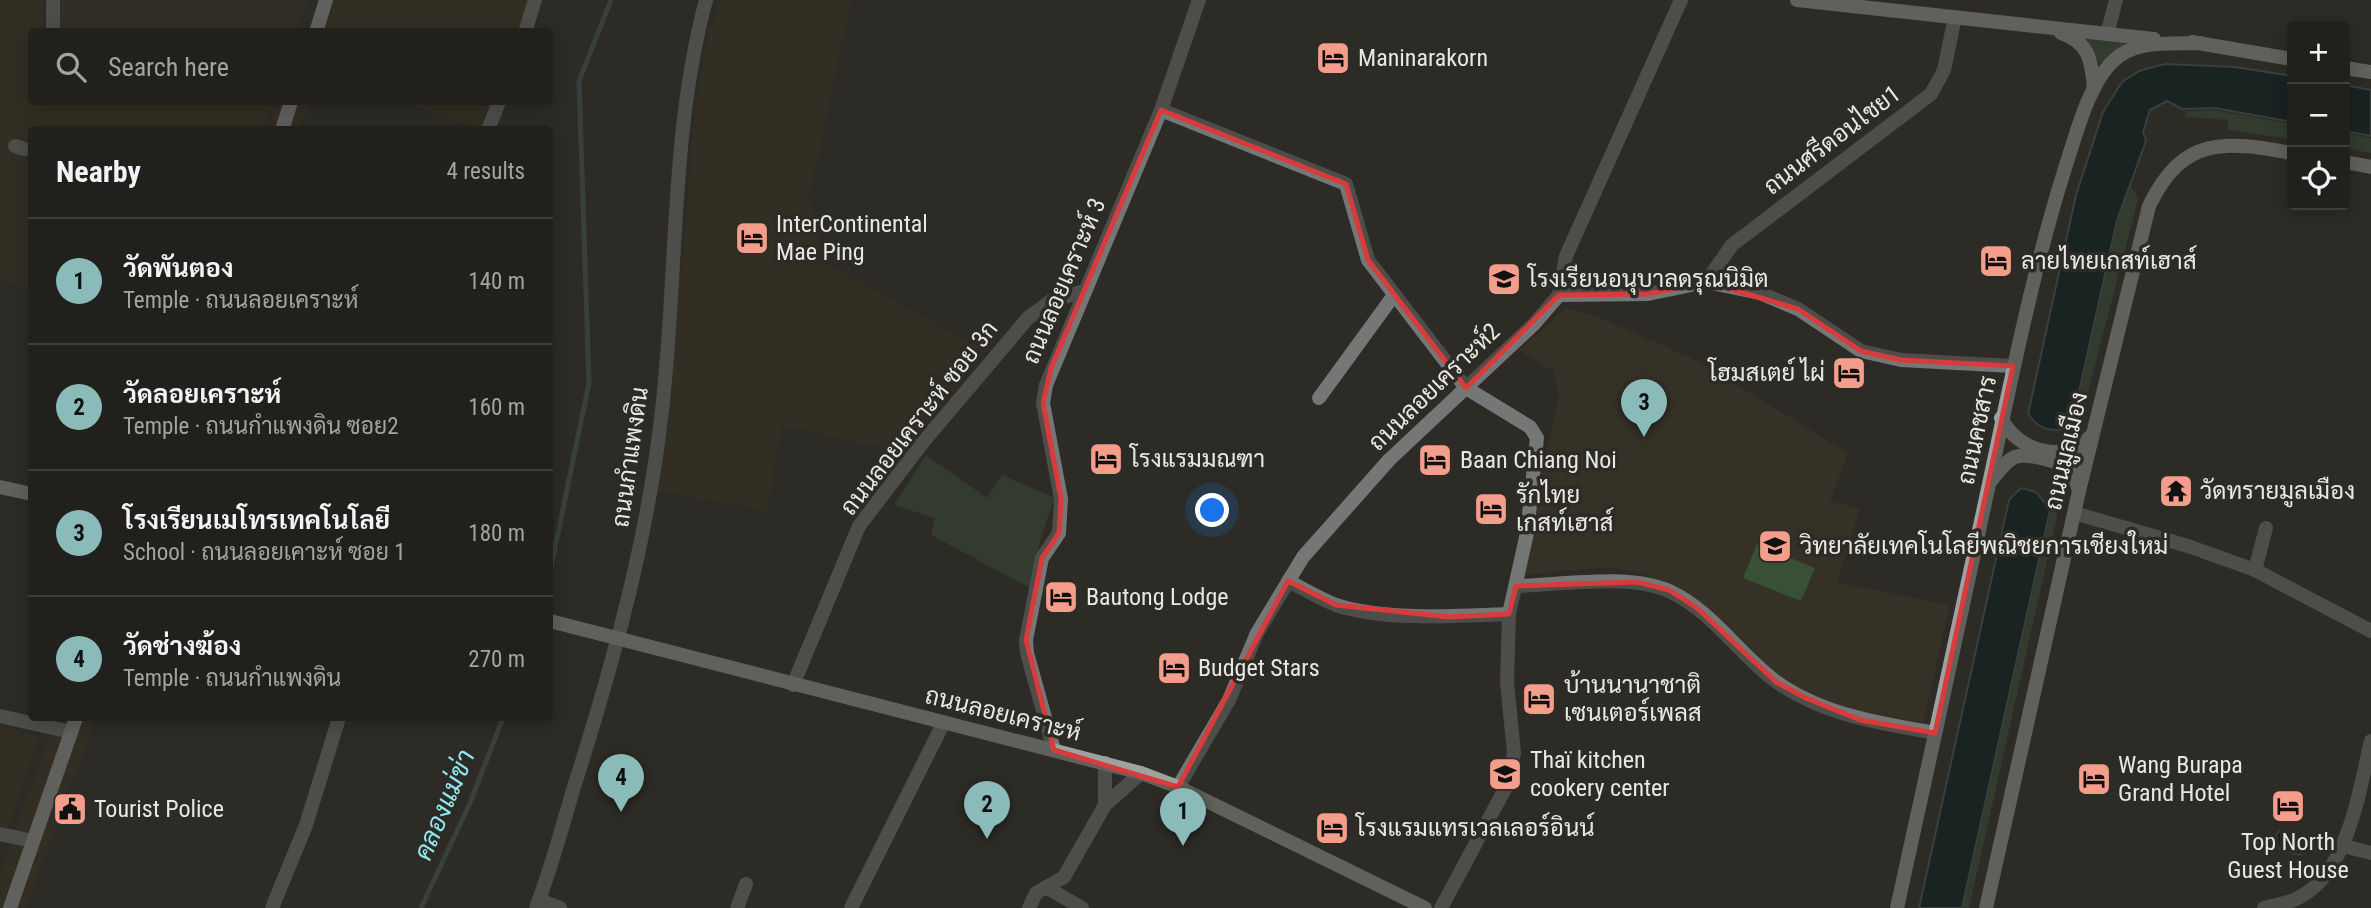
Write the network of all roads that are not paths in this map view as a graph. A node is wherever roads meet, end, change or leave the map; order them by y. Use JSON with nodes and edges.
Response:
{"nodes":[{"id":1,"x":53,"y":0,"type":"edge"},
{"id":2,"x":326,"y":0,"type":"edge"},
{"id":3,"x":535,"y":0,"type":"edge"},
{"id":4,"x":706,"y":0,"type":"edge"},
{"id":5,"x":1199,"y":0,"type":"edge"},
{"id":6,"x":1681,"y":0,"type":"edge"},
{"id":7,"x":1797,"y":0,"type":"edge"},
{"id":8,"x":2116,"y":0,"type":"edge"},
{"id":9,"x":1955,"y":17,"type":"junction"},
{"id":10,"x":2043,"y":27,"type":"junction"},
{"id":11,"x":53,"y":28,"type":"edge"},
{"id":12,"x":317,"y":28,"type":"edge"},
{"id":13,"x":526,"y":28,"type":"edge"},
{"id":14,"x":2108,"y":34,"type":"junction"},
{"id":15,"x":2200,"y":43,"type":"junction"},
{"id":16,"x":2287,"y":58,"type":"edge"},
{"id":17,"x":2350,"y":69,"type":"edge"},
{"id":18,"x":2371,"y":72,"type":"edge"},
{"id":19,"x":2094,"y":91,"type":"junction"},
{"id":20,"x":291,"y":105,"type":"edge"},
{"id":21,"x":498,"y":105,"type":"edge"},
{"id":22,"x":1161,"y":110,"type":"junction"},
{"id":23,"x":283,"y":126,"type":"edge"},
{"id":24,"x":490,"y":126,"type":"edge"},
{"id":25,"x":2287,"y":152,"type":"edge"},
{"id":26,"x":2350,"y":163,"type":"edge"},
{"id":27,"x":2371,"y":167,"type":"edge"},
{"id":28,"x":1706,"y":282,"type":"junction"},
{"id":29,"x":1084,"y":290,"type":"junction"},
{"id":30,"x":1394,"y":295,"type":"junction"},
{"id":31,"x":1559,"y":295,"type":"junction"},
{"id":32,"x":2013,"y":366,"type":"junction"},
{"id":33,"x":1466,"y":388,"type":"junction"},
{"id":34,"x":1319,"y":398,"type":"dead end"},
{"id":35,"x":2001,"y":418,"type":"junction"},
{"id":36,"x":2092,"y":435,"type":"junction"},
{"id":37,"x":1990,"y":483,"type":"junction"},
{"id":38,"x":0,"y":487,"type":"edge"},
{"id":39,"x":2079,"y":491,"type":"junction"},
{"id":40,"x":28,"y":493,"type":"edge"},
{"id":41,"x":2074,"y":513,"type":"junction"},
{"id":42,"x":2266,"y":528,"type":"dead end"},
{"id":43,"x":2255,"y":570,"type":"junction"},
{"id":44,"x":1288,"y":581,"type":"junction"},
{"id":45,"x":1516,"y":586,"type":"junction"},
{"id":46,"x":1509,"y":614,"type":"junction"},
{"id":47,"x":555,"y":623,"type":"edge"},
{"id":48,"x":2371,"y":631,"type":"edge"},
{"id":49,"x":618,"y":639,"type":"junction"},
{"id":50,"x":793,"y":685,"type":"junction"},
{"id":51,"x":0,"y":716,"type":"edge"},
{"id":52,"x":75,"y":721,"type":"edge"},
{"id":53,"x":338,"y":721,"type":"edge"},
{"id":54,"x":943,"y":724,"type":"junction"},
{"id":55,"x":71,"y":732,"type":"junction"},
{"id":56,"x":1935,"y":733,"type":"junction"},
{"id":57,"x":2371,"y":741,"type":"edge"},
{"id":58,"x":1054,"y":750,"type":"junction"},
{"id":59,"x":1105,"y":763,"type":"junction"},
{"id":60,"x":1141,"y":773,"type":"junction"},
{"id":61,"x":1178,"y":787,"type":"junction"},
{"id":62,"x":1105,"y":805,"type":"junction"},
{"id":63,"x":0,"y":834,"type":"edge"},
{"id":64,"x":33,"y":841,"type":"junction"},
{"id":65,"x":2344,"y":846,"type":"junction"},
{"id":66,"x":2371,"y":853,"type":"edge"},
{"id":67,"x":746,"y":884,"type":"dead end"},
{"id":68,"x":1046,"y":887,"type":"junction"},
{"id":69,"x":537,"y":904,"type":"edge"},
{"id":70,"x":10,"y":908,"type":"edge"},
{"id":71,"x":272,"y":908,"type":"edge"},
{"id":72,"x":559,"y":908,"type":"edge"},
{"id":73,"x":737,"y":908,"type":"edge"},
{"id":74,"x":851,"y":908,"type":"edge"},
{"id":75,"x":1029,"y":908,"type":"edge"},
{"id":76,"x":1082,"y":908,"type":"edge"},
{"id":77,"x":1425,"y":908,"type":"edge"},
{"id":78,"x":1441,"y":908,"type":"edge"},
{"id":79,"x":1897,"y":908,"type":"edge"},
{"id":80,"x":1986,"y":908,"type":"edge"},
{"id":81,"x":2264,"y":908,"type":"edge"}],
"edges":[{"from":1,"to":11,"type":"street"},
{"from":2,"to":12,"type":"main road"},
{"from":3,"to":13,"type":"street"},
{"from":4,"to":49,"type":"street","name":"ถนนกำแพงดิน"},
{"from":5,"to":22,"type":"street","name":"ถนนลอยเคราะห์ 3"},
{"from":6,"to":31,"type":"street"},
{"from":7,"to":9,"type":"main road"},
{"from":8,"to":14,"type":"street"},
{"from":9,"to":10,"type":"main road"},
{"from":9,"to":28,"type":"street","name":"ถนนศรีดอนไชย1"},
{"from":10,"to":14,"type":"main road"},
{"from":10,"to":19,"type":"main road"},
{"from":14,"to":15,"type":"main road"},
{"from":15,"to":16,"type":"main road"},
{"from":15,"to":19,"type":"main road","name":"ถนนคชสาร"},
{"from":17,"to":18,"type":"main road"},
{"from":19,"to":32,"type":"main road","name":"ถนนคชสาร"},
{"from":20,"to":23,"type":"main road"},
{"from":21,"to":24,"type":"street"},
{"from":22,"to":29,"type":"street","name":"ถนนลอยเคราะห์ 3"},
{"from":22,"to":30,"type":"street"},
{"from":25,"to":36,"type":"main road","name":"ถนนมูลเมือง"},
{"from":26,"to":27,"type":"main road"},
{"from":28,"to":31,"type":"street"},
{"from":28,"to":32,"type":"street"},
{"from":29,"to":50,"type":"street","name":"ถนนลอยเคราะห์ ซอย 3ก"},
{"from":29,"to":58,"type":"street","name":"ถนนลอยเคราะห์ 3"},
{"from":30,"to":33,"type":"street"},
{"from":30,"to":34,"type":"street"},
{"from":31,"to":33,"type":"street","name":"ถนนลอยเคราะห์2"},
{"from":32,"to":35,"type":"main road","name":"ถนนคชสาร"},
{"from":33,"to":44,"type":"street","name":"ถนนลอยเคราะห์2"},
{"from":33,"to":45,"type":"street"},
{"from":35,"to":36,"type":"main road"},
{"from":35,"to":37,"type":"main road","name":"ถนนคชสาร"},
{"from":36,"to":39,"type":"main road","name":"ถนนมูลเมือง"},
{"from":37,"to":39,"type":"main road"},
{"from":37,"to":56,"type":"main road","name":"ถนนคชสาร"},
{"from":38,"to":40,"type":"main road"},
{"from":39,"to":41,"type":"main road","name":"ถนนมูลเมือง"},
{"from":41,"to":43,"type":"street"},
{"from":41,"to":80,"type":"main road","name":"ถนนมูลเมือง"},
{"from":42,"to":43,"type":"street"},
{"from":43,"to":48,"type":"street"},
{"from":44,"to":46,"type":"street"},
{"from":44,"to":61,"type":"street","name":"ถนนลอยเคราะห์2"},
{"from":45,"to":46,"type":"street"},
{"from":45,"to":56,"type":"street"},
{"from":46,"to":78,"type":"street"},
{"from":47,"to":49,"type":"main road","name":"ถนนลอยเคราะห์"},
{"from":49,"to":50,"type":"main road","name":"ถนนลอยเคราะห์"},
{"from":49,"to":69,"type":"street","name":"ถนนกำแพงดิน"},
{"from":50,"to":54,"type":"main road","name":"ถนนลอยเคราะห์"},
{"from":51,"to":55,"type":"street"},
{"from":52,"to":55,"type":"main road"},
{"from":53,"to":71,"type":"street"},
{"from":54,"to":58,"type":"main road","name":"ถนนลอยเคราะห์"},
{"from":54,"to":74,"type":"street"},
{"from":55,"to":64,"type":"main road"},
{"from":56,"to":79,"type":"main road","name":"ถนนคชสาร"},
{"from":57,"to":65,"type":"street"},
{"from":58,"to":59,"type":"main road","name":"ถนนลอยเคราะห์"},
{"from":59,"to":60,"type":"main road","name":"ถนนลอยเคราะห์"},
{"from":59,"to":62,"type":"street"},
{"from":60,"to":61,"type":"main road","name":"ถนนลอยเคราะห์"},
{"from":60,"to":62,"type":"street"},
{"from":61,"to":77,"type":"main road","name":"ถนนลอยเคราะห์"},
{"from":62,"to":68,"type":"street"},
{"from":63,"to":64,"type":"street"},
{"from":64,"to":70,"type":"main road"},
{"from":65,"to":66,"type":"street"},
{"from":65,"to":81,"type":"street"},
{"from":67,"to":73,"type":"street"},
{"from":68,"to":75,"type":"street"},
{"from":68,"to":76,"type":"street"},
{"from":69,"to":72,"type":"street"}]}
